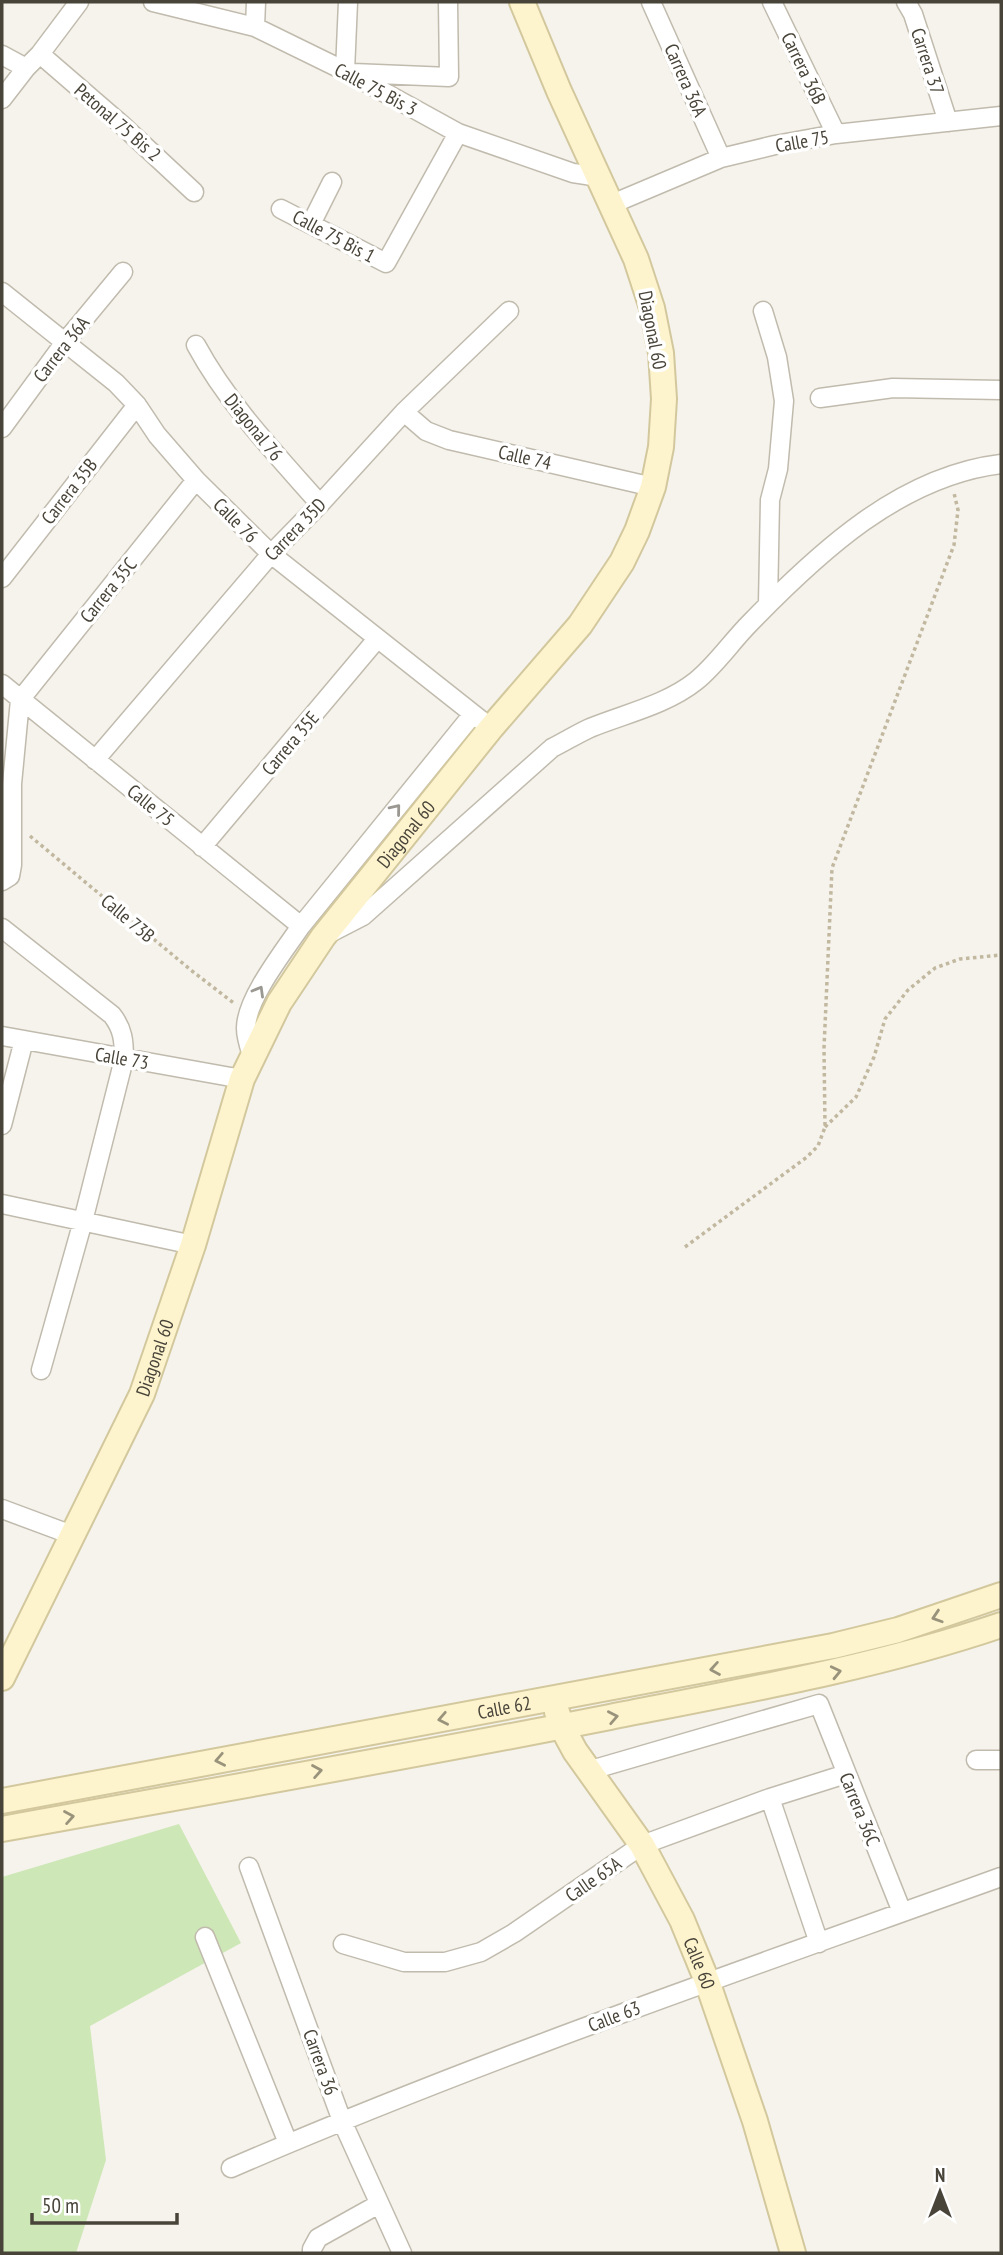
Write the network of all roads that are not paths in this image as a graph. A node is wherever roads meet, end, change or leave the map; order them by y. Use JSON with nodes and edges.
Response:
{"nodes":[{"id":1,"x":79,"y":2,"type":"edge"},
{"id":2,"x":158,"y":2,"type":"edge"},
{"id":3,"x":256,"y":2,"type":"edge"},
{"id":4,"x":348,"y":2,"type":"edge"},
{"id":5,"x":448,"y":2,"type":"edge"},
{"id":6,"x":522,"y":2,"type":"edge"},
{"id":7,"x":650,"y":2,"type":"edge"},
{"id":8,"x":772,"y":2,"type":"edge"},
{"id":9,"x":910,"y":6,"type":"edge"},
{"id":10,"x":255,"y":27,"type":"junction"},
{"id":11,"x":40,"y":54,"type":"junction"},
{"id":12,"x":2,"y":55,"type":"edge"},
{"id":13,"x":26,"y":68,"type":"junction"},
{"id":14,"x":347,"y":72,"type":"junction"},
{"id":15,"x":2,"y":99,"type":"edge"},
{"id":16,"x":1001,"y":116,"type":"edge"},
{"id":17,"x":948,"y":122,"type":"junction"},
{"id":18,"x":458,"y":133,"type":"junction"},
{"id":19,"x":836,"y":135,"type":"junction"},
{"id":20,"x":721,"y":158,"type":"junction"},
{"id":21,"x":599,"y":177,"type":"junction"},
{"id":22,"x":332,"y":182,"type":"dead end"},
{"id":23,"x":194,"y":192,"type":"dead end"},
{"id":24,"x":612,"y":204,"type":"junction"},
{"id":25,"x":281,"y":209,"type":"dead end"},
{"id":26,"x":311,"y":224,"type":"junction"},
{"id":27,"x":123,"y":272,"type":"dead end"},
{"id":28,"x":2,"y":292,"type":"edge"},
{"id":29,"x":509,"y":311,"type":"dead end"},
{"id":30,"x":763,"y":312,"type":"dead end"},
{"id":31,"x":65,"y":342,"type":"junction"},
{"id":32,"x":196,"y":345,"type":"dead end"},
{"id":33,"x":1001,"y":390,"type":"edge"},
{"id":34,"x":820,"y":398,"type":"dead end"},
{"id":35,"x":137,"y":405,"type":"junction"},
{"id":36,"x":404,"y":412,"type":"junction"},
{"id":37,"x":3,"y":425,"type":"edge"},
{"id":38,"x":1001,"y":464,"type":"edge"},
{"id":39,"x":196,"y":480,"type":"junction"},
{"id":40,"x":653,"y":487,"type":"junction"},
{"id":41,"x":320,"y":504,"type":"junction"},
{"id":42,"x":271,"y":554,"type":"junction"},
{"id":43,"x":2,"y":578,"type":"edge"},
{"id":44,"x":768,"y":604,"type":"junction"},
{"id":45,"x":377,"y":639,"type":"junction"},
{"id":46,"x":2,"y":684,"type":"edge"},
{"id":47,"x":20,"y":700,"type":"junction"},
{"id":48,"x":482,"y":721,"type":"junction"},
{"id":49,"x":95,"y":760,"type":"junction"},
{"id":50,"x":7,"y":785,"type":"edge"},
{"id":51,"x":202,"y":848,"type":"junction"},
{"id":52,"x":3,"y":880,"type":"edge"},
{"id":53,"x":2,"y":928,"type":"edge"},
{"id":54,"x":312,"y":932,"type":"junction"},
{"id":55,"x":2,"y":1036,"type":"edge"},
{"id":56,"x":24,"y":1040,"type":"junction"},
{"id":57,"x":252,"y":1055,"type":"junction"},
{"id":58,"x":124,"y":1059,"type":"junction"},
{"id":59,"x":242,"y":1079,"type":"junction"},
{"id":60,"x":2,"y":1125,"type":"edge"},
{"id":61,"x":2,"y":1204,"type":"edge"},
{"id":62,"x":83,"y":1221,"type":"junction"},
{"id":63,"x":193,"y":1245,"type":"junction"},
{"id":64,"x":41,"y":1370,"type":"dead end"},
{"id":65,"x":2,"y":1508,"type":"edge"},
{"id":66,"x":72,"y":1535,"type":"junction"},
{"id":67,"x":1001,"y":1595,"type":"edge"},
{"id":68,"x":1001,"y":1625,"type":"edge"},
{"id":69,"x":2,"y":1678,"type":"edge"},
{"id":70,"x":553,"y":1698,"type":"junction"},
{"id":71,"x":562,"y":1727,"type":"junction"},
{"id":72,"x":976,"y":1760,"type":"dead end"},
{"id":73,"x":1001,"y":1760,"type":"edge"},
{"id":74,"x":591,"y":1770,"type":"junction"},
{"id":75,"x":846,"y":1774,"type":"junction"},
{"id":76,"x":770,"y":1798,"type":"junction"},
{"id":77,"x":2,"y":1801,"type":"edge"},
{"id":78,"x":2,"y":1829,"type":"edge"},
{"id":79,"x":642,"y":1844,"type":"junction"},
{"id":80,"x":249,"y":1867,"type":"dead end"},
{"id":81,"x":1001,"y":1877,"type":"edge"},
{"id":82,"x":902,"y":1912,"type":"junction"},
{"id":83,"x":205,"y":1937,"type":"dead end"},
{"id":84,"x":819,"y":1943,"type":"junction"},
{"id":85,"x":343,"y":1944,"type":"dead end"},
{"id":86,"x":707,"y":1981,"type":"junction"},
{"id":87,"x":342,"y":2120,"type":"junction"},
{"id":88,"x":288,"y":2143,"type":"junction"},
{"id":89,"x":231,"y":2168,"type":"dead end"},
{"id":90,"x":379,"y":2204,"type":"junction"},
{"id":91,"x":312,"y":2251,"type":"edge"},
{"id":92,"x":402,"y":2253,"type":"edge"},
{"id":93,"x":793,"y":2253,"type":"edge"}],
"edges":[{"from":1,"to":11,"type":"street"},
{"from":2,"to":10,"type":"street","name":"Calle 75 Bis 3"},
{"from":3,"to":10,"type":"street"},
{"from":4,"to":14,"type":"street"},
{"from":5,"to":14,"type":"street"},
{"from":6,"to":21,"type":"main road","name":"Diagonal 60"},
{"from":7,"to":20,"type":"street","name":"Carrera 36A"},
{"from":8,"to":19,"type":"street","name":"Carrera 36B"},
{"from":9,"to":17,"type":"street","name":"Carrera 37"},
{"from":10,"to":14,"type":"street","name":"Calle 75 Bis 3"},
{"from":11,"to":13,"type":"street"},
{"from":11,"to":23,"type":"street","name":"Petonal 75 Bis 2"},
{"from":12,"to":13,"type":"street"},
{"from":13,"to":15,"type":"street"},
{"from":14,"to":18,"type":"street","name":"Calle 75 Bis 3"},
{"from":16,"to":17,"type":"street","name":"Calle 75"},
{"from":17,"to":19,"type":"street","name":"Calle 75"},
{"from":18,"to":21,"type":"street","name":"Calle 75 Bis 3"},
{"from":18,"to":26,"type":"street","name":"Calle 75 Bis 1"},
{"from":19,"to":20,"type":"street","name":"Calle 75"},
{"from":20,"to":24,"type":"street","name":"Calle 75"},
{"from":21,"to":24,"type":"main road","name":"Diagonal 60"},
{"from":22,"to":26,"type":"street"},
{"from":24,"to":40,"type":"main road","name":"Diagonal 60"},
{"from":25,"to":26,"type":"street","name":"Calle 75 Bis 1"},
{"from":27,"to":31,"type":"street","name":"Carrera 36A"},
{"from":28,"to":31,"type":"street","name":"Calle 76"},
{"from":29,"to":36,"type":"street","name":"Carrera 35D"},
{"from":30,"to":44,"type":"street"},
{"from":31,"to":35,"type":"street","name":"Calle 76"},
{"from":31,"to":37,"type":"street","name":"Carrera 36A"},
{"from":32,"to":41,"type":"street","name":"Diagonal 76"},
{"from":33,"to":34,"type":"street"},
{"from":35,"to":39,"type":"street","name":"Calle 76"},
{"from":35,"to":43,"type":"street","name":"Carrera 35B"},
{"from":36,"to":40,"type":"street","name":"Calle 74"},
{"from":36,"to":41,"type":"street","name":"Carrera 35D"},
{"from":38,"to":44,"type":"street"},
{"from":39,"to":42,"type":"street","name":"Calle 76"},
{"from":39,"to":47,"type":"street","name":"Carrera 35C"},
{"from":40,"to":48,"type":"main road","name":"Diagonal 60"},
{"from":41,"to":42,"type":"street","name":"Carrera 35D"},
{"from":42,"to":45,"type":"street","name":"Calle 76"},
{"from":42,"to":49,"type":"street","name":"Carrera 35D"},
{"from":44,"to":54,"type":"street"},
{"from":45,"to":48,"type":"street","name":"Calle 76"},
{"from":45,"to":51,"type":"street","name":"Carrera 35E"},
{"from":46,"to":47,"type":"street","name":"Calle 75"},
{"from":47,"to":49,"type":"street","name":"Calle 75"},
{"from":47,"to":50,"type":"street"},
{"from":48,"to":54,"type":"main road","name":"Diagonal 60"},
{"from":49,"to":51,"type":"street","name":"Calle 75"},
{"from":50,"to":52,"type":"street"},
{"from":51,"to":54,"type":"street","name":"Calle 75"},
{"from":53,"to":58,"type":"street"},
{"from":54,"to":57,"type":"main road","name":"Diagonal 60"},
{"from":57,"to":54,"type":"street","one_way":true},
{"from":55,"to":56,"type":"street","name":"Calle 73"},
{"from":56,"to":58,"type":"street","name":"Calle 73"},
{"from":56,"to":60,"type":"street"},
{"from":57,"to":59,"type":"main road","name":"Diagonal 60"},
{"from":58,"to":59,"type":"street","name":"Calle 73"},
{"from":58,"to":62,"type":"street"},
{"from":59,"to":63,"type":"main road","name":"Diagonal 60"},
{"from":61,"to":62,"type":"street"},
{"from":62,"to":63,"type":"street"},
{"from":62,"to":64,"type":"street"},
{"from":63,"to":66,"type":"main road","name":"Diagonal 60"},
{"from":65,"to":66,"type":"street"},
{"from":66,"to":69,"type":"main road","name":"Diagonal 60"},
{"from":67,"to":70,"type":"main road","name":"Calle 62","one_way":true},
{"from":71,"to":68,"type":"main road","name":"Calle 62","one_way":true},
{"from":70,"to":71,"type":"main road","name":"Calle 60"},
{"from":70,"to":77,"type":"main road","name":"Calle 62","one_way":true},
{"from":71,"to":74,"type":"main road","name":"Calle 60"},
{"from":78,"to":71,"type":"main road","name":"Calle 62","one_way":true},
{"from":72,"to":73,"type":"street"},
{"from":74,"to":75,"type":"street","name":"Carrera 36C"},
{"from":74,"to":79,"type":"main road","name":"Calle 60"},
{"from":75,"to":76,"type":"street","name":"Calle 65A"},
{"from":75,"to":82,"type":"street","name":"Carrera 36C"},
{"from":76,"to":79,"type":"street","name":"Calle 65A"},
{"from":76,"to":84,"type":"street"},
{"from":79,"to":85,"type":"street","name":"Calle 65A"},
{"from":79,"to":86,"type":"main road","name":"Calle 60"},
{"from":80,"to":87,"type":"street","name":"Carrera 36"},
{"from":81,"to":82,"type":"street","name":"Calle 63"},
{"from":82,"to":84,"type":"street","name":"Calle 63"},
{"from":83,"to":88,"type":"street"},
{"from":84,"to":86,"type":"street","name":"Calle 63"},
{"from":86,"to":87,"type":"street","name":"Calle 63"},
{"from":86,"to":93,"type":"main road","name":"Calle 60"},
{"from":87,"to":88,"type":"street","name":"Calle 63"},
{"from":87,"to":90,"type":"street","name":"Carrera 36"},
{"from":88,"to":89,"type":"street","name":"Calle 63"},
{"from":90,"to":91,"type":"street"},
{"from":90,"to":92,"type":"street","name":"Carrera 36"}]}
